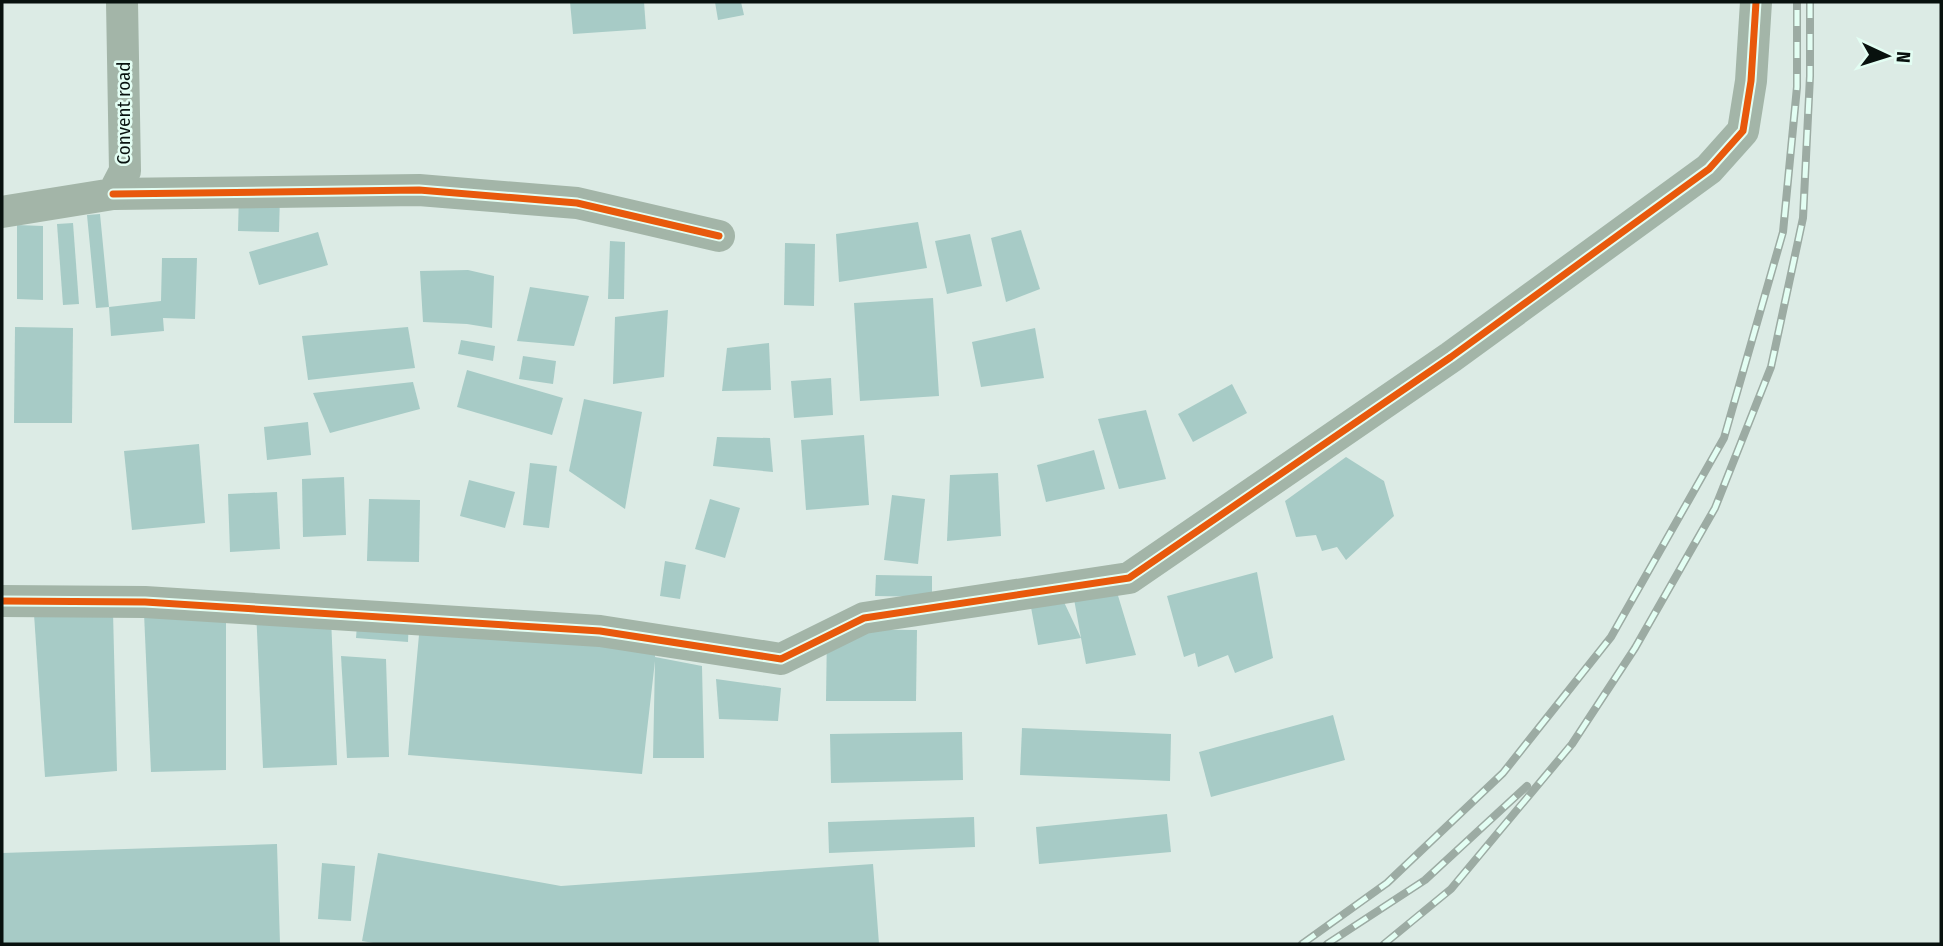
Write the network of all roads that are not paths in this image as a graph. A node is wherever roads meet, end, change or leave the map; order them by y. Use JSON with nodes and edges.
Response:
{"nodes":[{"id":1,"x":122,"y":2,"type":"edge"},
{"id":2,"x":1756,"y":2,"type":"edge"},
{"id":3,"x":113,"y":194,"type":"junction"},
{"id":4,"x":2,"y":212,"type":"edge"},
{"id":5,"x":719,"y":236,"type":"dead end"},
{"id":6,"x":2,"y":601,"type":"edge"}],
"edges":[{"from":1,"to":3,"type":"street","name":"Convent road"},
{"from":2,"to":6,"type":"street"},
{"from":3,"to":4,"type":"street"},
{"from":3,"to":5,"type":"street"}]}
